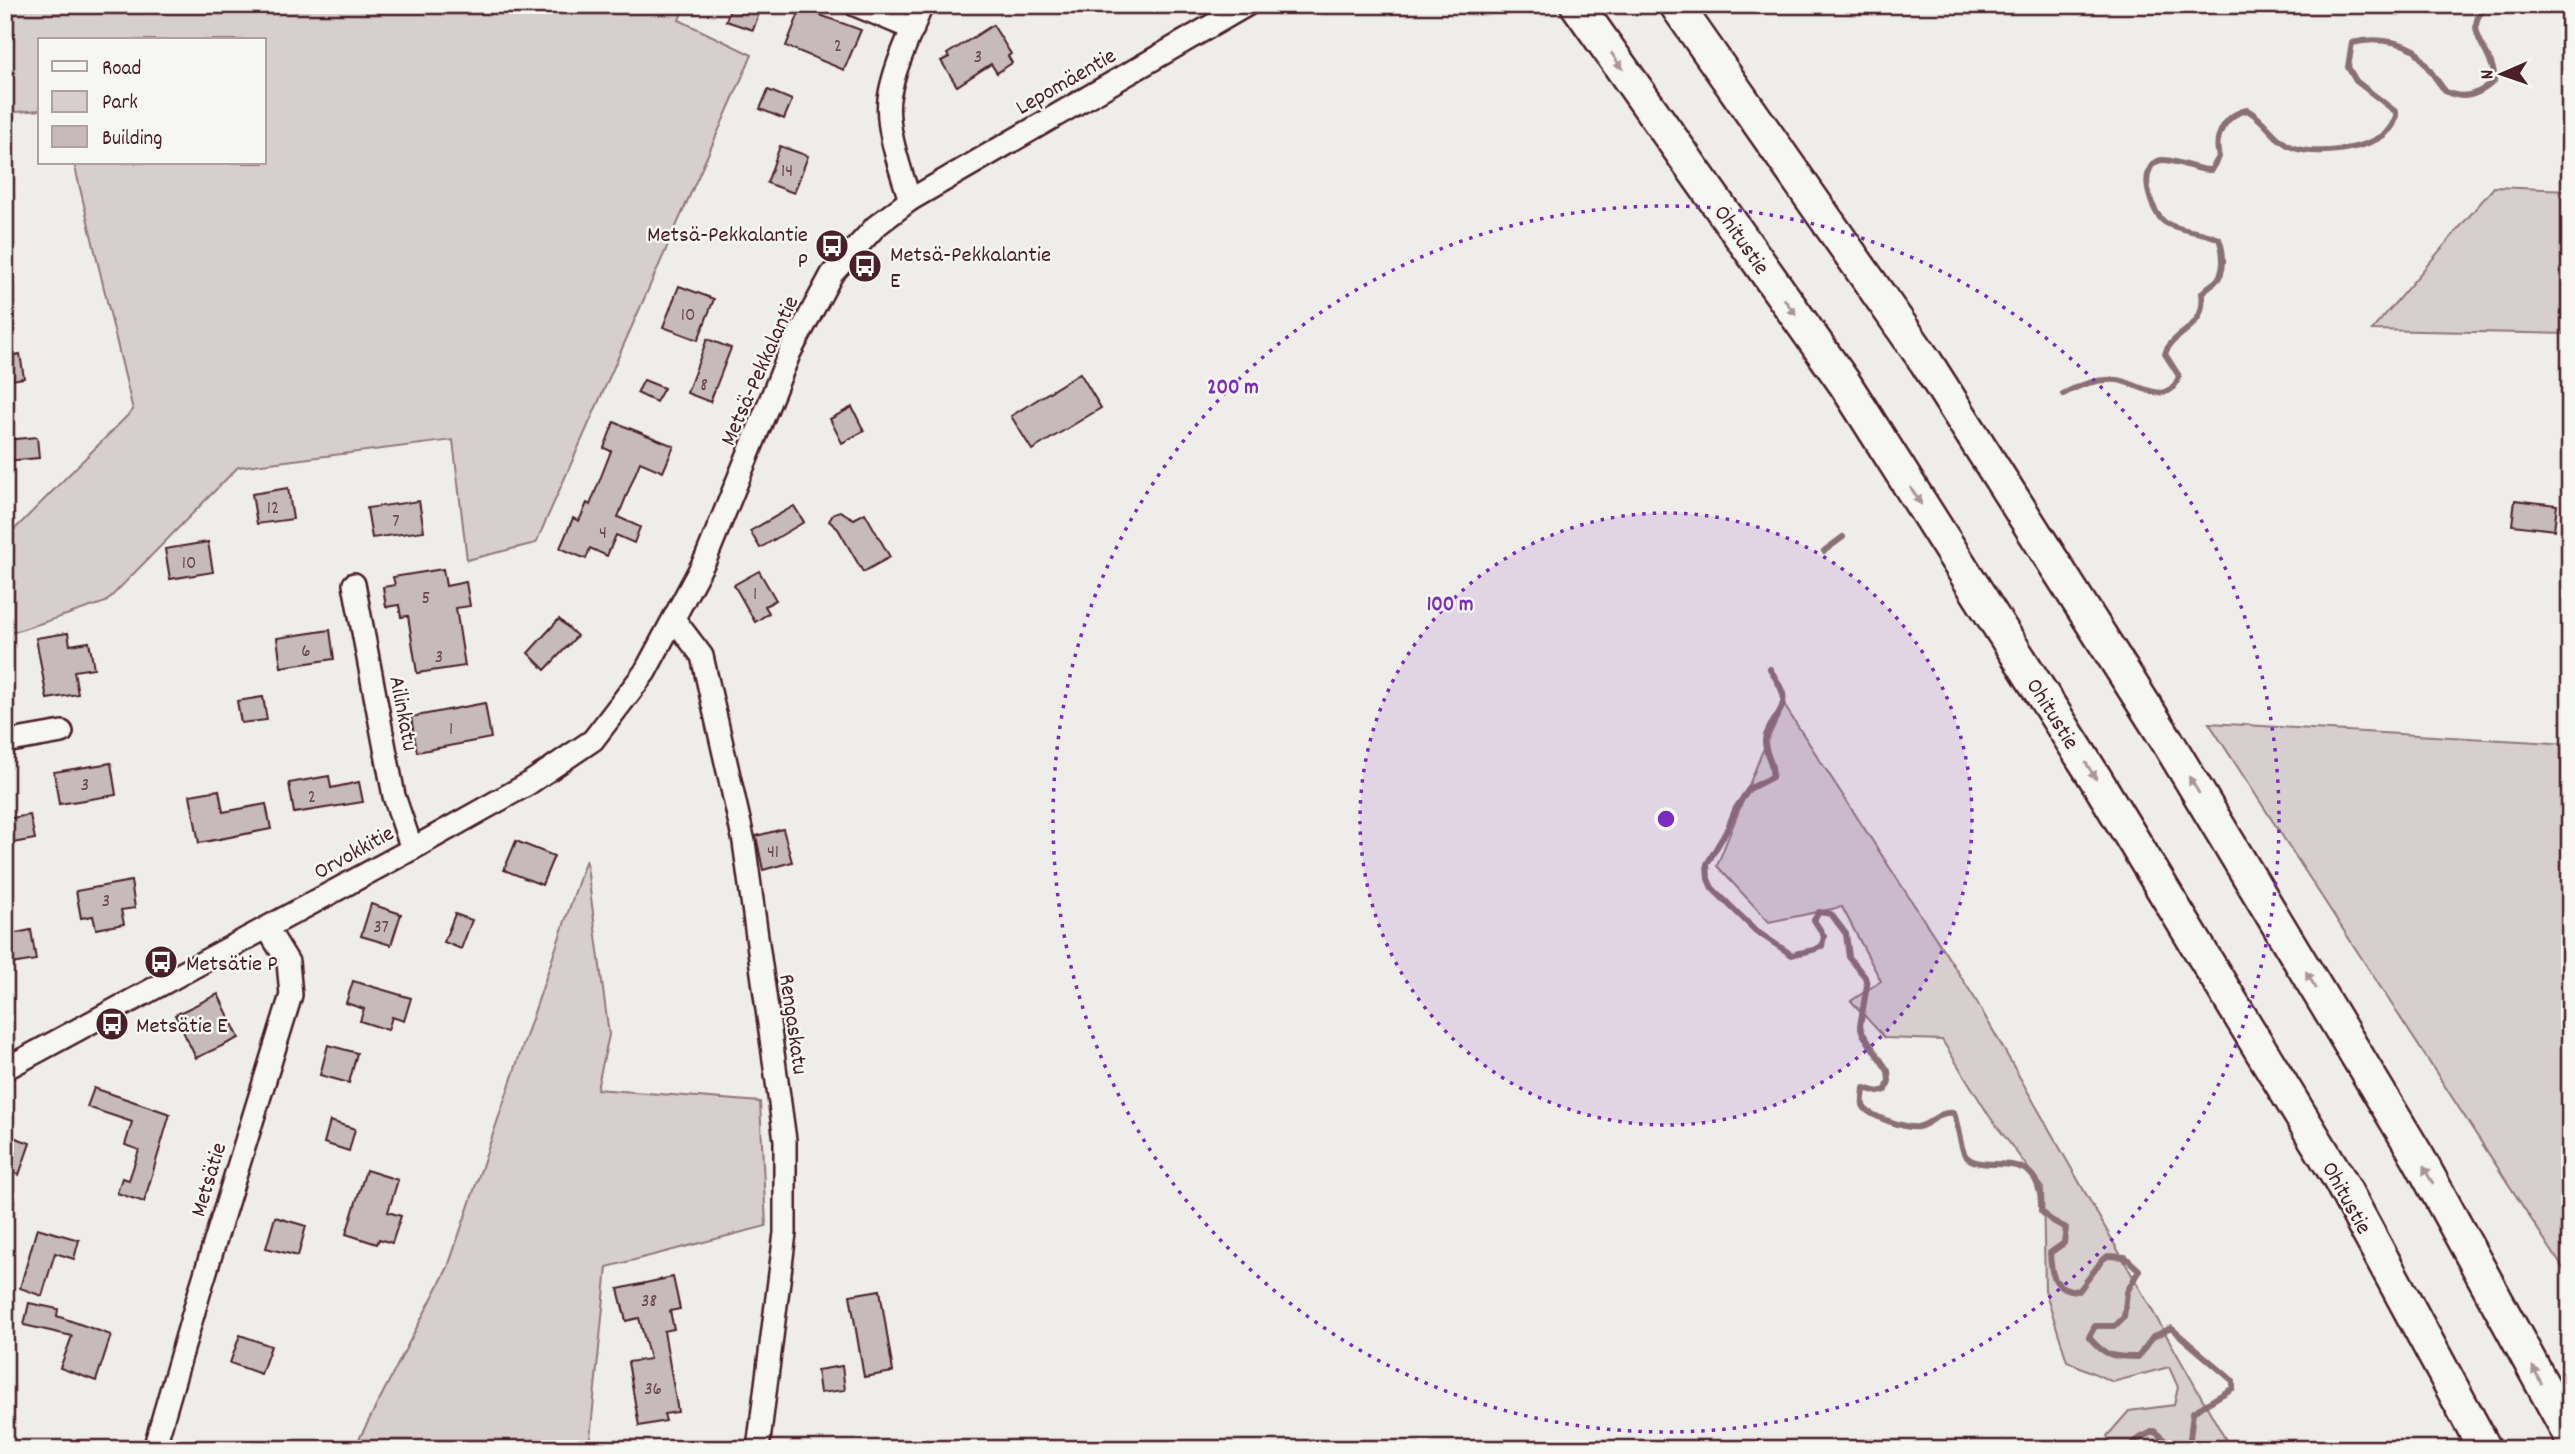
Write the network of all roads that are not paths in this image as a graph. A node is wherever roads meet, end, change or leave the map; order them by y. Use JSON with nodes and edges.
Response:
{"nodes":[{"id":1,"x":855,"y":5,"type":"edge"},
{"id":2,"x":922,"y":5,"type":"edge"},
{"id":3,"x":1247,"y":5,"type":"edge"},
{"id":4,"x":1577,"y":5,"type":"edge"},
{"id":5,"x":1676,"y":5,"type":"edge"},
{"id":6,"x":913,"y":29,"type":"junction"},
{"id":7,"x":910,"y":200,"type":"junction"},
{"id":8,"x":354,"y":584,"type":"dead end"},
{"id":9,"x":674,"y":619,"type":"junction"},
{"id":10,"x":62,"y":732,"type":"dead end"},
{"id":11,"x":5,"y":742,"type":"edge"},
{"id":12,"x":412,"y":849,"type":"junction"},
{"id":13,"x":267,"y":928,"type":"junction"},
{"id":14,"x":5,"y":1069,"type":"edge"},
{"id":15,"x":2570,"y":1435,"type":"edge"},
{"id":16,"x":154,"y":1449,"type":"edge"},
{"id":17,"x":758,"y":1449,"type":"edge"},
{"id":18,"x":2485,"y":1449,"type":"edge"}],
"edges":[{"from":1,"to":6,"type":"street"},
{"from":2,"to":6,"type":"street"},
{"from":3,"to":7,"type":"street","name":"Lepomäentie"},
{"from":4,"to":18,"type":"highway","name":"Ohitustie","one_way":true},
{"from":15,"to":5,"type":"highway","one_way":true},
{"from":6,"to":7,"type":"street"},
{"from":7,"to":9,"type":"street","name":"Metsä-Pekkalantie"},
{"from":8,"to":12,"type":"street","name":"Ailinkatu"},
{"from":9,"to":12,"type":"street","name":"Orvokkitie"},
{"from":9,"to":17,"type":"street","name":"Rengaskatu"},
{"from":10,"to":11,"type":"street"},
{"from":12,"to":13,"type":"street","name":"Orvokkitie"},
{"from":13,"to":14,"type":"street","name":"Orvokkitie"},
{"from":13,"to":16,"type":"street","name":"Metsätie"}]}
